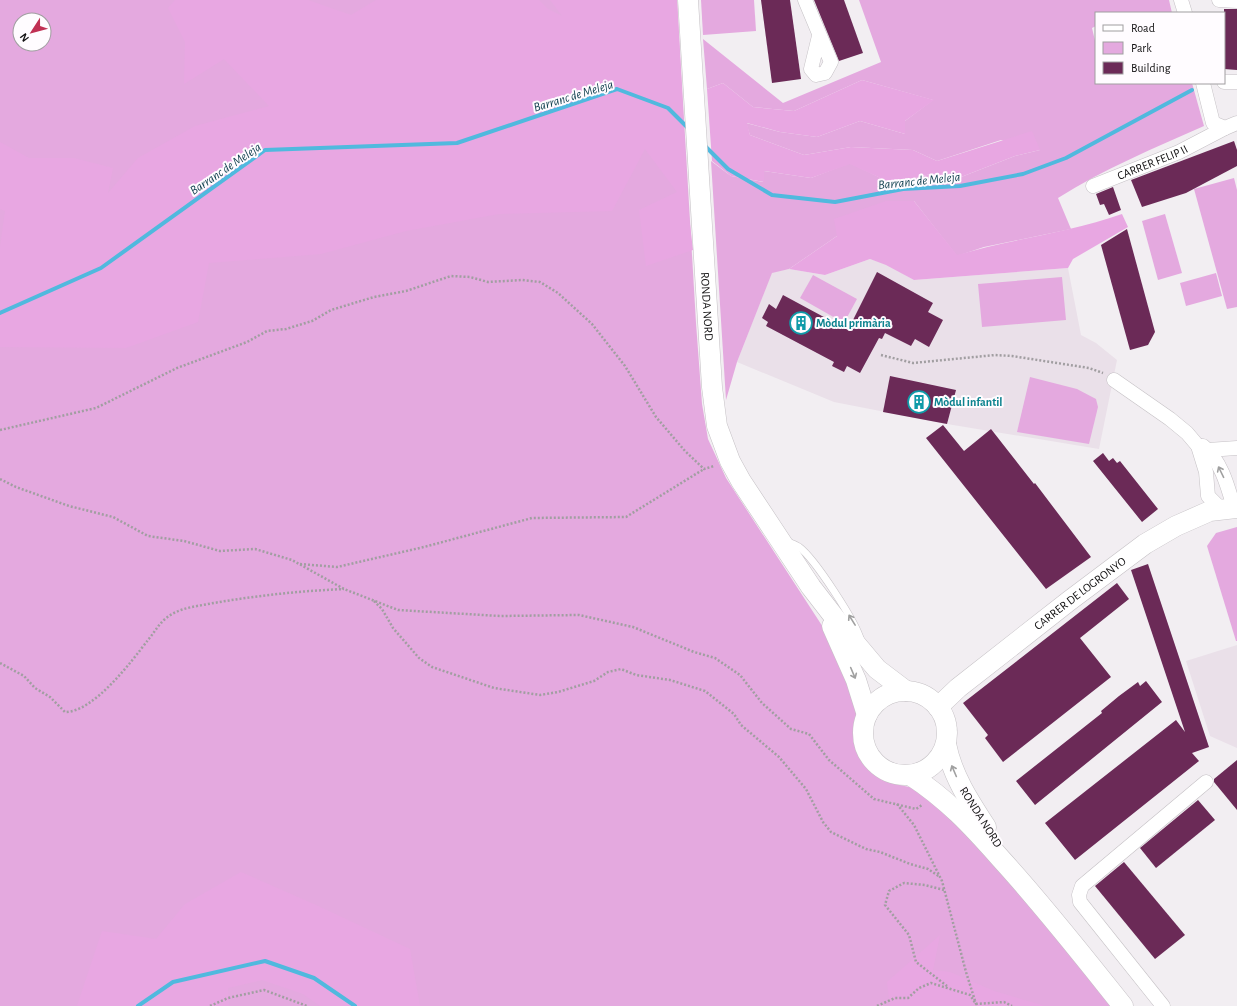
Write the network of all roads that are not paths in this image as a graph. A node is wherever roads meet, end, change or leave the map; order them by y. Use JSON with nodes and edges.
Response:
{"nodes":[{"id":1,"x":688,"y":0,"type":"edge"},
{"id":2,"x":805,"y":0,"type":"edge"},
{"id":3,"x":1182,"y":0,"type":"edge"},
{"id":4,"x":1219,"y":0,"type":"edge"},
{"id":5,"x":1237,"y":1,"type":"edge"},
{"id":6,"x":1184,"y":12,"type":"edge"},
{"id":7,"x":819,"y":36,"type":"dead end"},
{"id":8,"x":1225,"y":82,"type":"edge"},
{"id":9,"x":1237,"y":82,"type":"edge"},
{"id":10,"x":1203,"y":84,"type":"edge"},
{"id":11,"x":1211,"y":120,"type":"junction"},
{"id":12,"x":1231,"y":126,"type":"edge"},
{"id":13,"x":1210,"y":137,"type":"junction"},
{"id":14,"x":1093,"y":186,"type":"dead end"},
{"id":15,"x":1114,"y":380,"type":"road end"},
{"id":16,"x":1203,"y":448,"type":"junction"},
{"id":17,"x":1237,"y":448,"type":"edge"},
{"id":18,"x":1225,"y":505,"type":"edge"},
{"id":19,"x":780,"y":539,"type":"junction"},
{"id":20,"x":811,"y":587,"type":"junction"},
{"id":21,"x":866,"y":656,"type":"junction"},
{"id":22,"x":906,"y":691,"type":"junction"},
{"id":23,"x":945,"y":710,"type":"junction"},
{"id":24,"x":867,"y":715,"type":"junction"},
{"id":25,"x":951,"y":738,"type":"junction"},
{"id":26,"x":910,"y":775,"type":"junction"},
{"id":27,"x":1206,"y":782,"type":"dead end"},
{"id":28,"x":1026,"y":887,"type":"junction"},
{"id":29,"x":1123,"y":1006,"type":"edge"},
{"id":30,"x":1163,"y":1006,"type":"edge"}],
"edges":[{"from":1,"to":19,"type":"main road","name":"RONDA NORD"},
{"from":2,"to":7,"type":"street"},
{"from":3,"to":6,"type":"street"},
{"from":4,"to":5,"type":"street"},
{"from":8,"to":9,"type":"street"},
{"from":10,"to":11,"type":"street"},
{"from":11,"to":12,"type":"street"},
{"from":11,"to":13,"type":"street"},
{"from":12,"to":13,"type":"street","name":"CARRER FELIP II"},
{"from":13,"to":14,"type":"street","name":"CARRER FELIP II"},
{"from":15,"to":16,"type":"street"},
{"from":16,"to":17,"type":"street"},
{"from":16,"to":18,"type":"street"},
{"from":18,"to":16,"type":"street","one_way":true},
{"from":18,"to":23,"type":"main road","name":"CARRER DE LOGRONYO"},
{"from":19,"to":20,"type":"main road","name":"RONDA NORD"},
{"from":21,"to":19,"type":"lane","one_way":true},
{"from":20,"to":21,"type":"main road","name":"RONDA NORD"},
{"from":20,"to":24,"type":"main road","name":"RONDA NORD","one_way":true},
{"from":21,"to":22,"type":"main road","name":"RONDA NORD"},
{"from":22,"to":23,"type":"main road"},
{"from":22,"to":24,"type":"main road"},
{"from":23,"to":25,"type":"main road"},
{"from":24,"to":26,"type":"main road"},
{"from":25,"to":26,"type":"main road"},
{"from":28,"to":25,"type":"main road","name":"RONDA NORD","one_way":true},
{"from":26,"to":28,"type":"main road","name":"RONDA NORD"},
{"from":27,"to":30,"type":"street"},
{"from":28,"to":29,"type":"main road","name":"RONDA NORD"}]}
